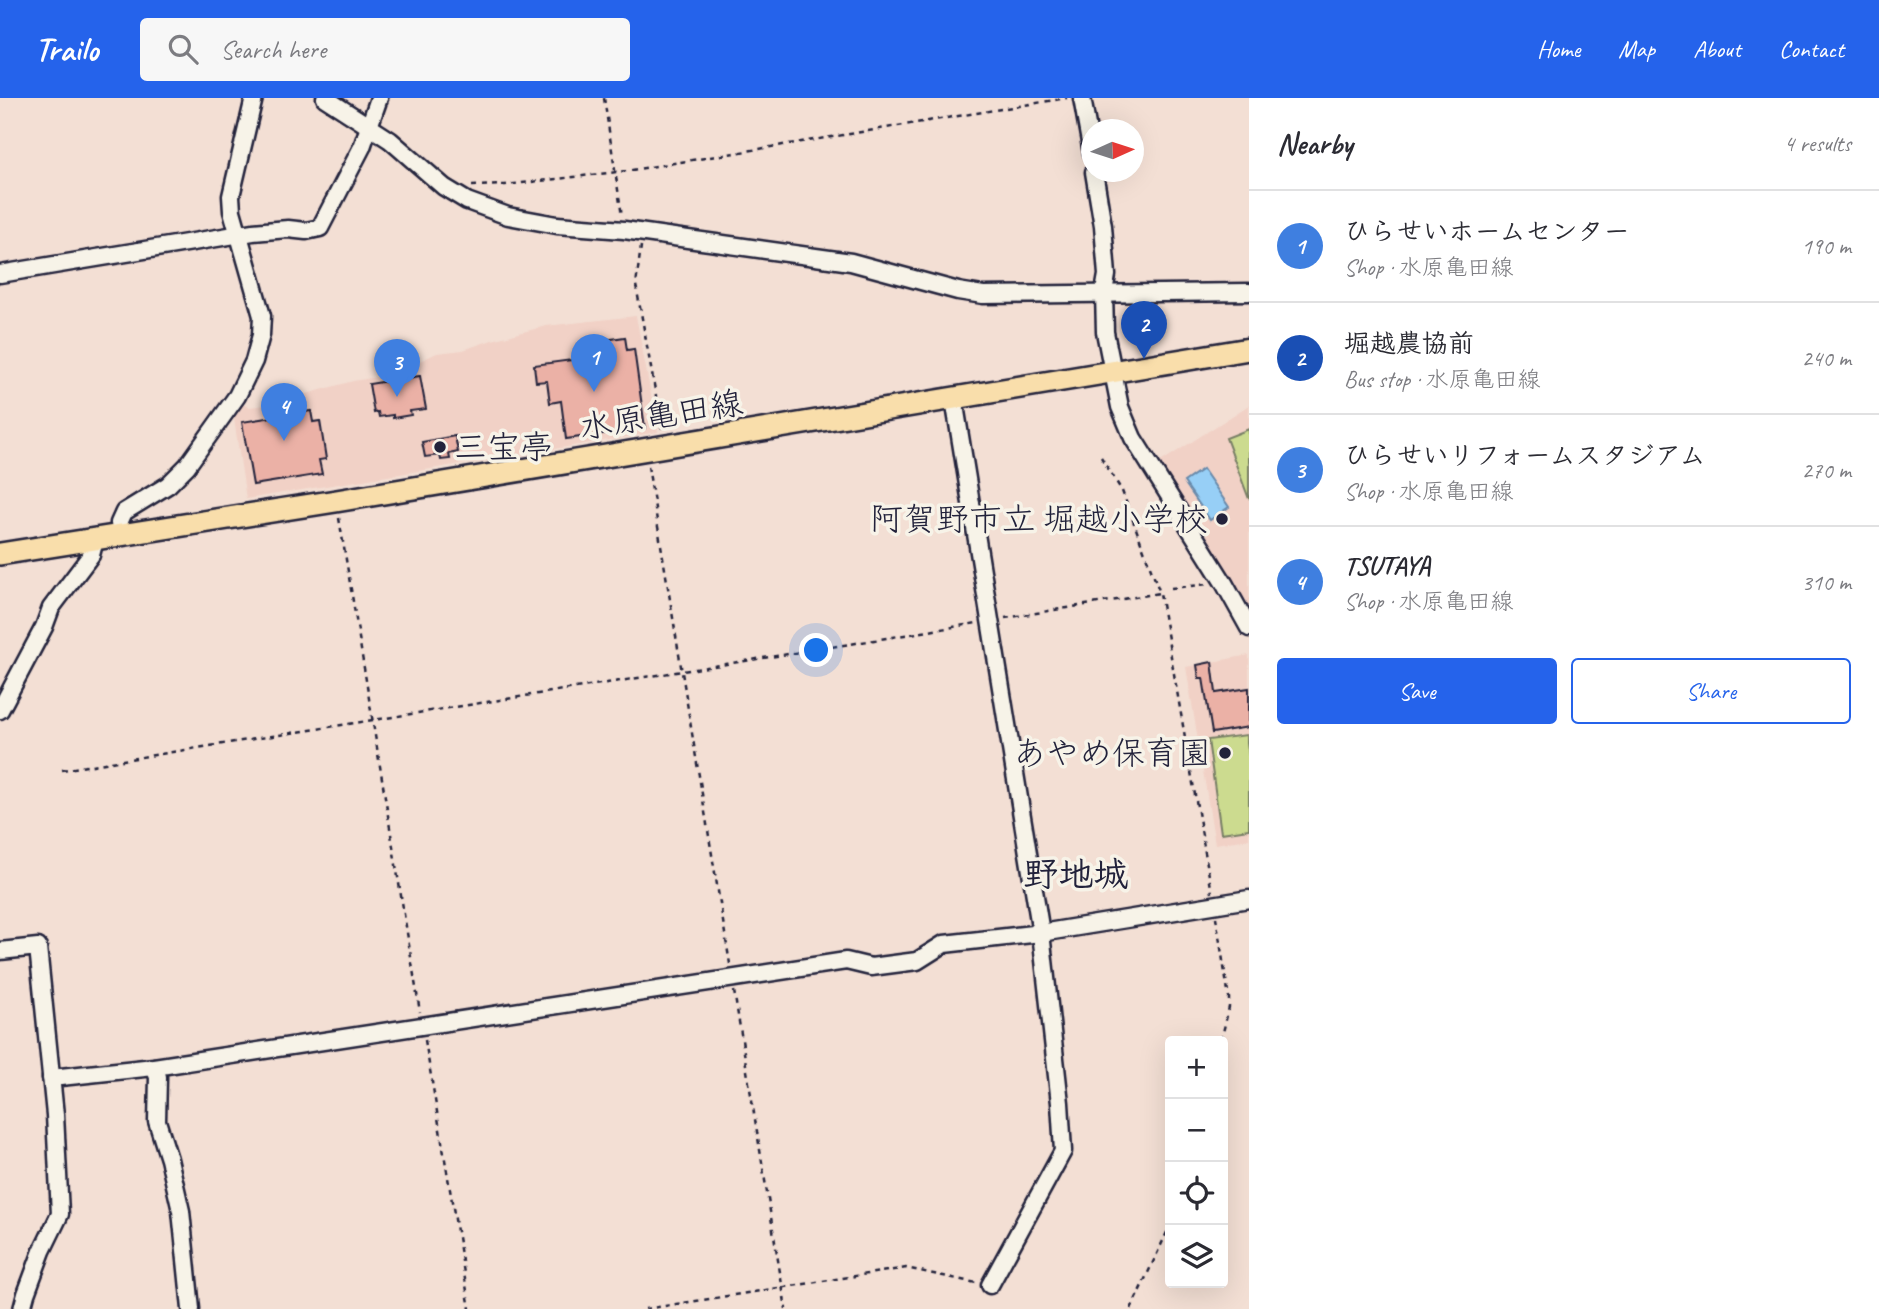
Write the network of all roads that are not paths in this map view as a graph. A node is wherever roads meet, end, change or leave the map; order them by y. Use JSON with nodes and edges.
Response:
{"nodes":[{"id":1,"x":254,"y":98,"type":"edge"},
{"id":2,"x":325,"y":98,"type":"edge"},
{"id":3,"x":379,"y":98,"type":"edge"},
{"id":4,"x":1082,"y":98,"type":"edge"},
{"id":5,"x":1085,"y":119,"type":"edge"},
{"id":6,"x":368,"y":125,"type":"junction"},
{"id":7,"x":1096,"y":182,"type":"edge"},
{"id":8,"x":238,"y":234,"type":"junction"},
{"id":9,"x":0,"y":274,"type":"edge"},
{"id":10,"x":1104,"y":292,"type":"junction"},
{"id":11,"x":1249,"y":292,"type":"edge"},
{"id":12,"x":1249,"y":349,"type":"edge"},
{"id":13,"x":1112,"y":371,"type":"junction"},
{"id":14,"x":954,"y":399,"type":"junction"},
{"id":15,"x":121,"y":536,"type":"junction"},
{"id":16,"x":95,"y":540,"type":"junction"},
{"id":17,"x":0,"y":554,"type":"edge"},
{"id":18,"x":1249,"y":628,"type":"edge"},
{"id":19,"x":0,"y":710,"type":"edge"},
{"id":20,"x":1249,"y":899,"type":"edge"},
{"id":21,"x":1041,"y":933,"type":"junction"},
{"id":22,"x":0,"y":951,"type":"edge"},
{"id":23,"x":154,"y":1067,"type":"junction"},
{"id":24,"x":51,"y":1078,"type":"junction"},
{"id":25,"x":990,"y":1285,"type":"road end"},
{"id":26,"x":22,"y":1309,"type":"edge"},
{"id":27,"x":191,"y":1309,"type":"edge"}],
"edges":[{"from":1,"to":8,"type":"street"},
{"from":2,"to":6,"type":"street"},
{"from":3,"to":6,"type":"street"},
{"from":4,"to":5,"type":"street"},
{"from":6,"to":8,"type":"street"},
{"from":6,"to":10,"type":"street"},
{"from":7,"to":10,"type":"street"},
{"from":8,"to":9,"type":"street"},
{"from":8,"to":15,"type":"street"},
{"from":10,"to":11,"type":"street"},
{"from":10,"to":13,"type":"street"},
{"from":12,"to":13,"type":"main road","name":"水原亀田線"},
{"from":13,"to":14,"type":"main road","name":"水原亀田線"},
{"from":13,"to":18,"type":"street"},
{"from":14,"to":15,"type":"main road","name":"水原亀田線"},
{"from":14,"to":21,"type":"street"},
{"from":15,"to":16,"type":"main road","name":"水原亀田線"},
{"from":16,"to":17,"type":"main road","name":"水原亀田線"},
{"from":16,"to":19,"type":"street"},
{"from":20,"to":21,"type":"street"},
{"from":21,"to":23,"type":"street"},
{"from":21,"to":25,"type":"street"},
{"from":22,"to":24,"type":"street"},
{"from":23,"to":24,"type":"street"},
{"from":23,"to":27,"type":"street"},
{"from":24,"to":26,"type":"street"}]}
